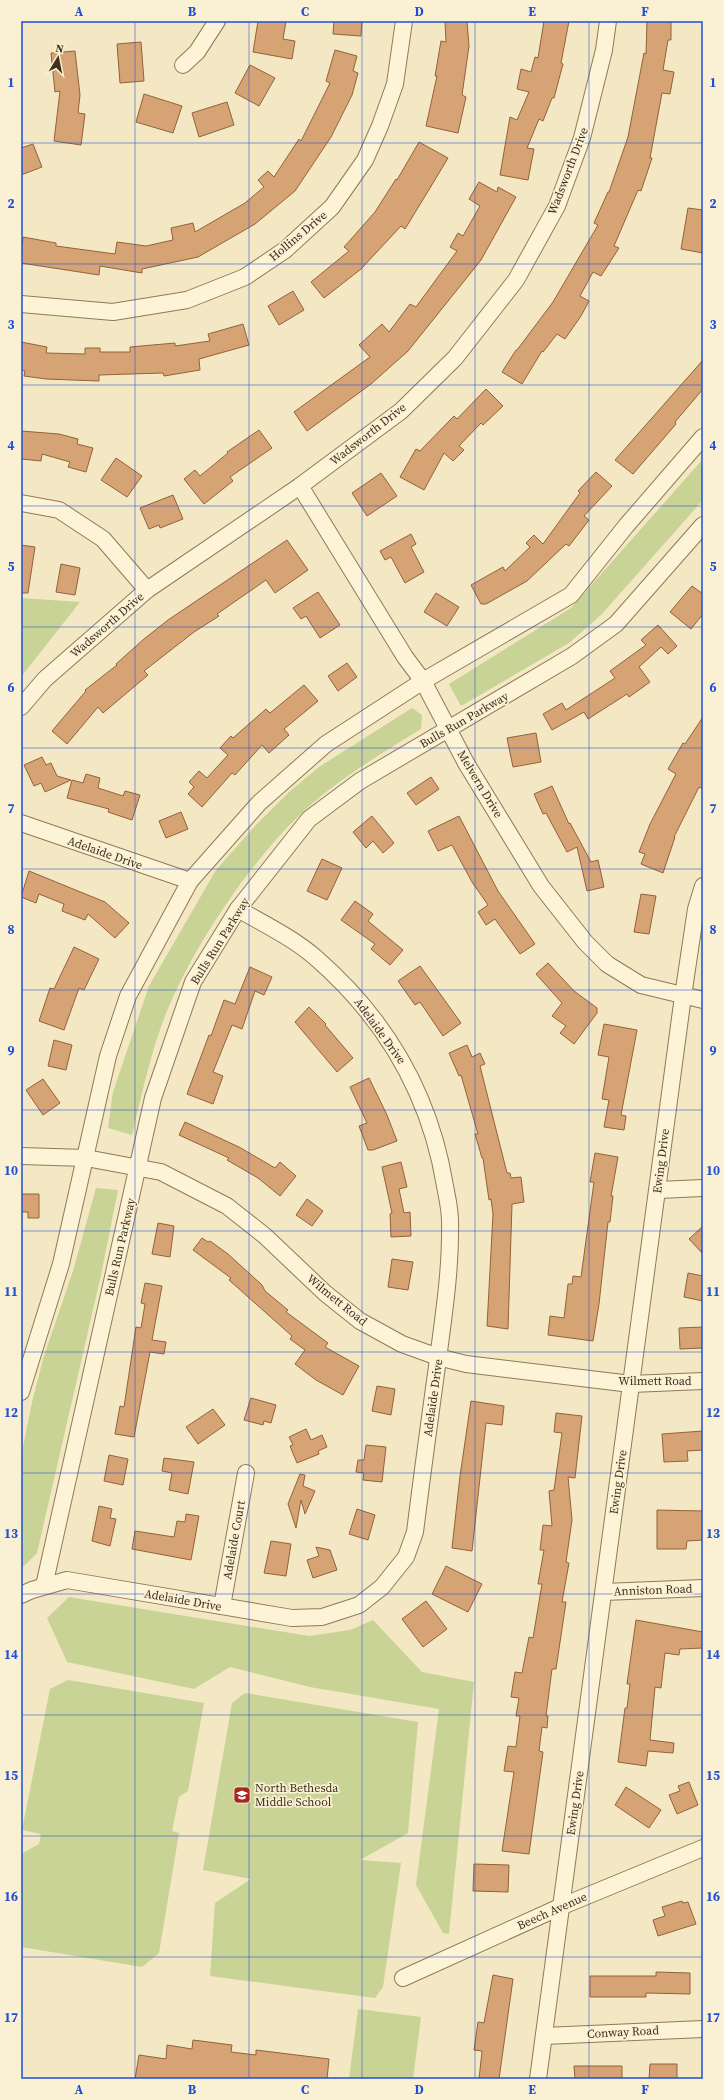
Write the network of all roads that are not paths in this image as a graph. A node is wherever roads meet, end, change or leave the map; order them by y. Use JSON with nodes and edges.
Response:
{"nodes":[{"id":1,"x":217,"y":21,"type":"edge"},
{"id":2,"x":404,"y":21,"type":"edge"},
{"id":3,"x":608,"y":21,"type":"edge"},
{"id":4,"x":183,"y":65,"type":"dead end"},
{"id":5,"x":21,"y":304,"type":"edge"},
{"id":6,"x":703,"y":437,"type":"edge"},
{"id":7,"x":300,"y":486,"type":"junction"},
{"id":8,"x":21,"y":503,"type":"edge"},
{"id":9,"x":703,"y":525,"type":"edge"},
{"id":10,"x":147,"y":590,"type":"junction"},
{"id":11,"x":423,"y":681,"type":"junction"},
{"id":12,"x":21,"y":708,"type":"edge"},
{"id":13,"x":448,"y":729,"type":"junction"},
{"id":14,"x":21,"y":823,"type":"edge"},
{"id":15,"x":190,"y":881,"type":"junction"},
{"id":16,"x":703,"y":886,"type":"edge"},
{"id":17,"x":238,"y":909,"type":"junction"},
{"id":18,"x":683,"y":996,"type":"junction"},
{"id":19,"x":703,"y":1000,"type":"edge"},
{"id":20,"x":21,"y":1156,"type":"edge"},
{"id":21,"x":86,"y":1158,"type":"junction"},
{"id":22,"x":138,"y":1168,"type":"junction"},
{"id":23,"x":703,"y":1188,"type":"edge"},
{"id":24,"x":658,"y":1190,"type":"junction"},
{"id":25,"x":438,"y":1357,"type":"junction"},
{"id":26,"x":703,"y":1381,"type":"edge"},
{"id":27,"x":631,"y":1384,"type":"junction"},
{"id":28,"x":21,"y":1392,"type":"edge"},
{"id":29,"x":246,"y":1473,"type":"dead end"},
{"id":30,"x":44,"y":1586,"type":"junction"},
{"id":31,"x":703,"y":1588,"type":"edge"},
{"id":32,"x":604,"y":1592,"type":"junction"},
{"id":33,"x":21,"y":1595,"type":"edge"},
{"id":34,"x":222,"y":1606,"type":"junction"},
{"id":35,"x":703,"y":1848,"type":"edge"},
{"id":36,"x":560,"y":1907,"type":"junction"},
{"id":37,"x":403,"y":1978,"type":"dead end"},
{"id":38,"x":703,"y":2029,"type":"edge"},
{"id":39,"x":544,"y":2036,"type":"junction"},
{"id":40,"x":538,"y":2079,"type":"edge"}],
"edges":[{"from":1,"to":4,"type":"street"},
{"from":2,"to":5,"type":"street","name":"Hollins Drive"},
{"from":3,"to":7,"type":"street","name":"Wadsworth Drive"},
{"from":6,"to":11,"type":"street"},
{"from":7,"to":10,"type":"street","name":"Wadsworth Drive"},
{"from":7,"to":11,"type":"street","name":"Melvern Drive"},
{"from":8,"to":10,"type":"street"},
{"from":9,"to":13,"type":"street","name":"Bulls Run Parkway"},
{"from":10,"to":12,"type":"street","name":"Wadsworth Drive"},
{"from":11,"to":13,"type":"street","name":"Melvern Drive"},
{"from":11,"to":15,"type":"street"},
{"from":13,"to":17,"type":"street","name":"Bulls Run Parkway"},
{"from":13,"to":18,"type":"street","name":"Melvern Drive"},
{"from":14,"to":15,"type":"street","name":"Adelaide Drive"},
{"from":15,"to":21,"type":"street"},
{"from":16,"to":18,"type":"street","name":"Ewing Drive"},
{"from":17,"to":22,"type":"street","name":"Bulls Run Parkway"},
{"from":17,"to":25,"type":"street","name":"Adelaide Drive"},
{"from":18,"to":19,"type":"street","name":"Melvern Drive"},
{"from":18,"to":24,"type":"street","name":"Ewing Drive"},
{"from":20,"to":21,"type":"street","name":"Wilmett Road"},
{"from":21,"to":22,"type":"street","name":"Wilmett Road"},
{"from":21,"to":28,"type":"street"},
{"from":22,"to":25,"type":"street","name":"Wilmett Road"},
{"from":22,"to":30,"type":"street","name":"Bulls Run Parkway"},
{"from":23,"to":24,"type":"street"},
{"from":24,"to":27,"type":"street","name":"Ewing Drive"},
{"from":25,"to":27,"type":"street","name":"Wilmett Road"},
{"from":25,"to":34,"type":"street","name":"Adelaide Drive"},
{"from":26,"to":27,"type":"street","name":"Wilmett Road"},
{"from":27,"to":32,"type":"street","name":"Ewing Drive"},
{"from":29,"to":34,"type":"street","name":"Adelaide Court"},
{"from":30,"to":33,"type":"street","name":"Adelaide Drive"},
{"from":30,"to":34,"type":"street","name":"Adelaide Drive"},
{"from":31,"to":32,"type":"street","name":"Anniston Road"},
{"from":32,"to":36,"type":"street","name":"Ewing Drive"},
{"from":35,"to":36,"type":"street","name":"Beech Avenue"},
{"from":36,"to":37,"type":"street","name":"Beech Avenue"},
{"from":36,"to":39,"type":"street","name":"Ewing Drive"},
{"from":38,"to":39,"type":"street","name":"Conway Road"},
{"from":39,"to":40,"type":"street","name":"Ewing Drive"}]}
